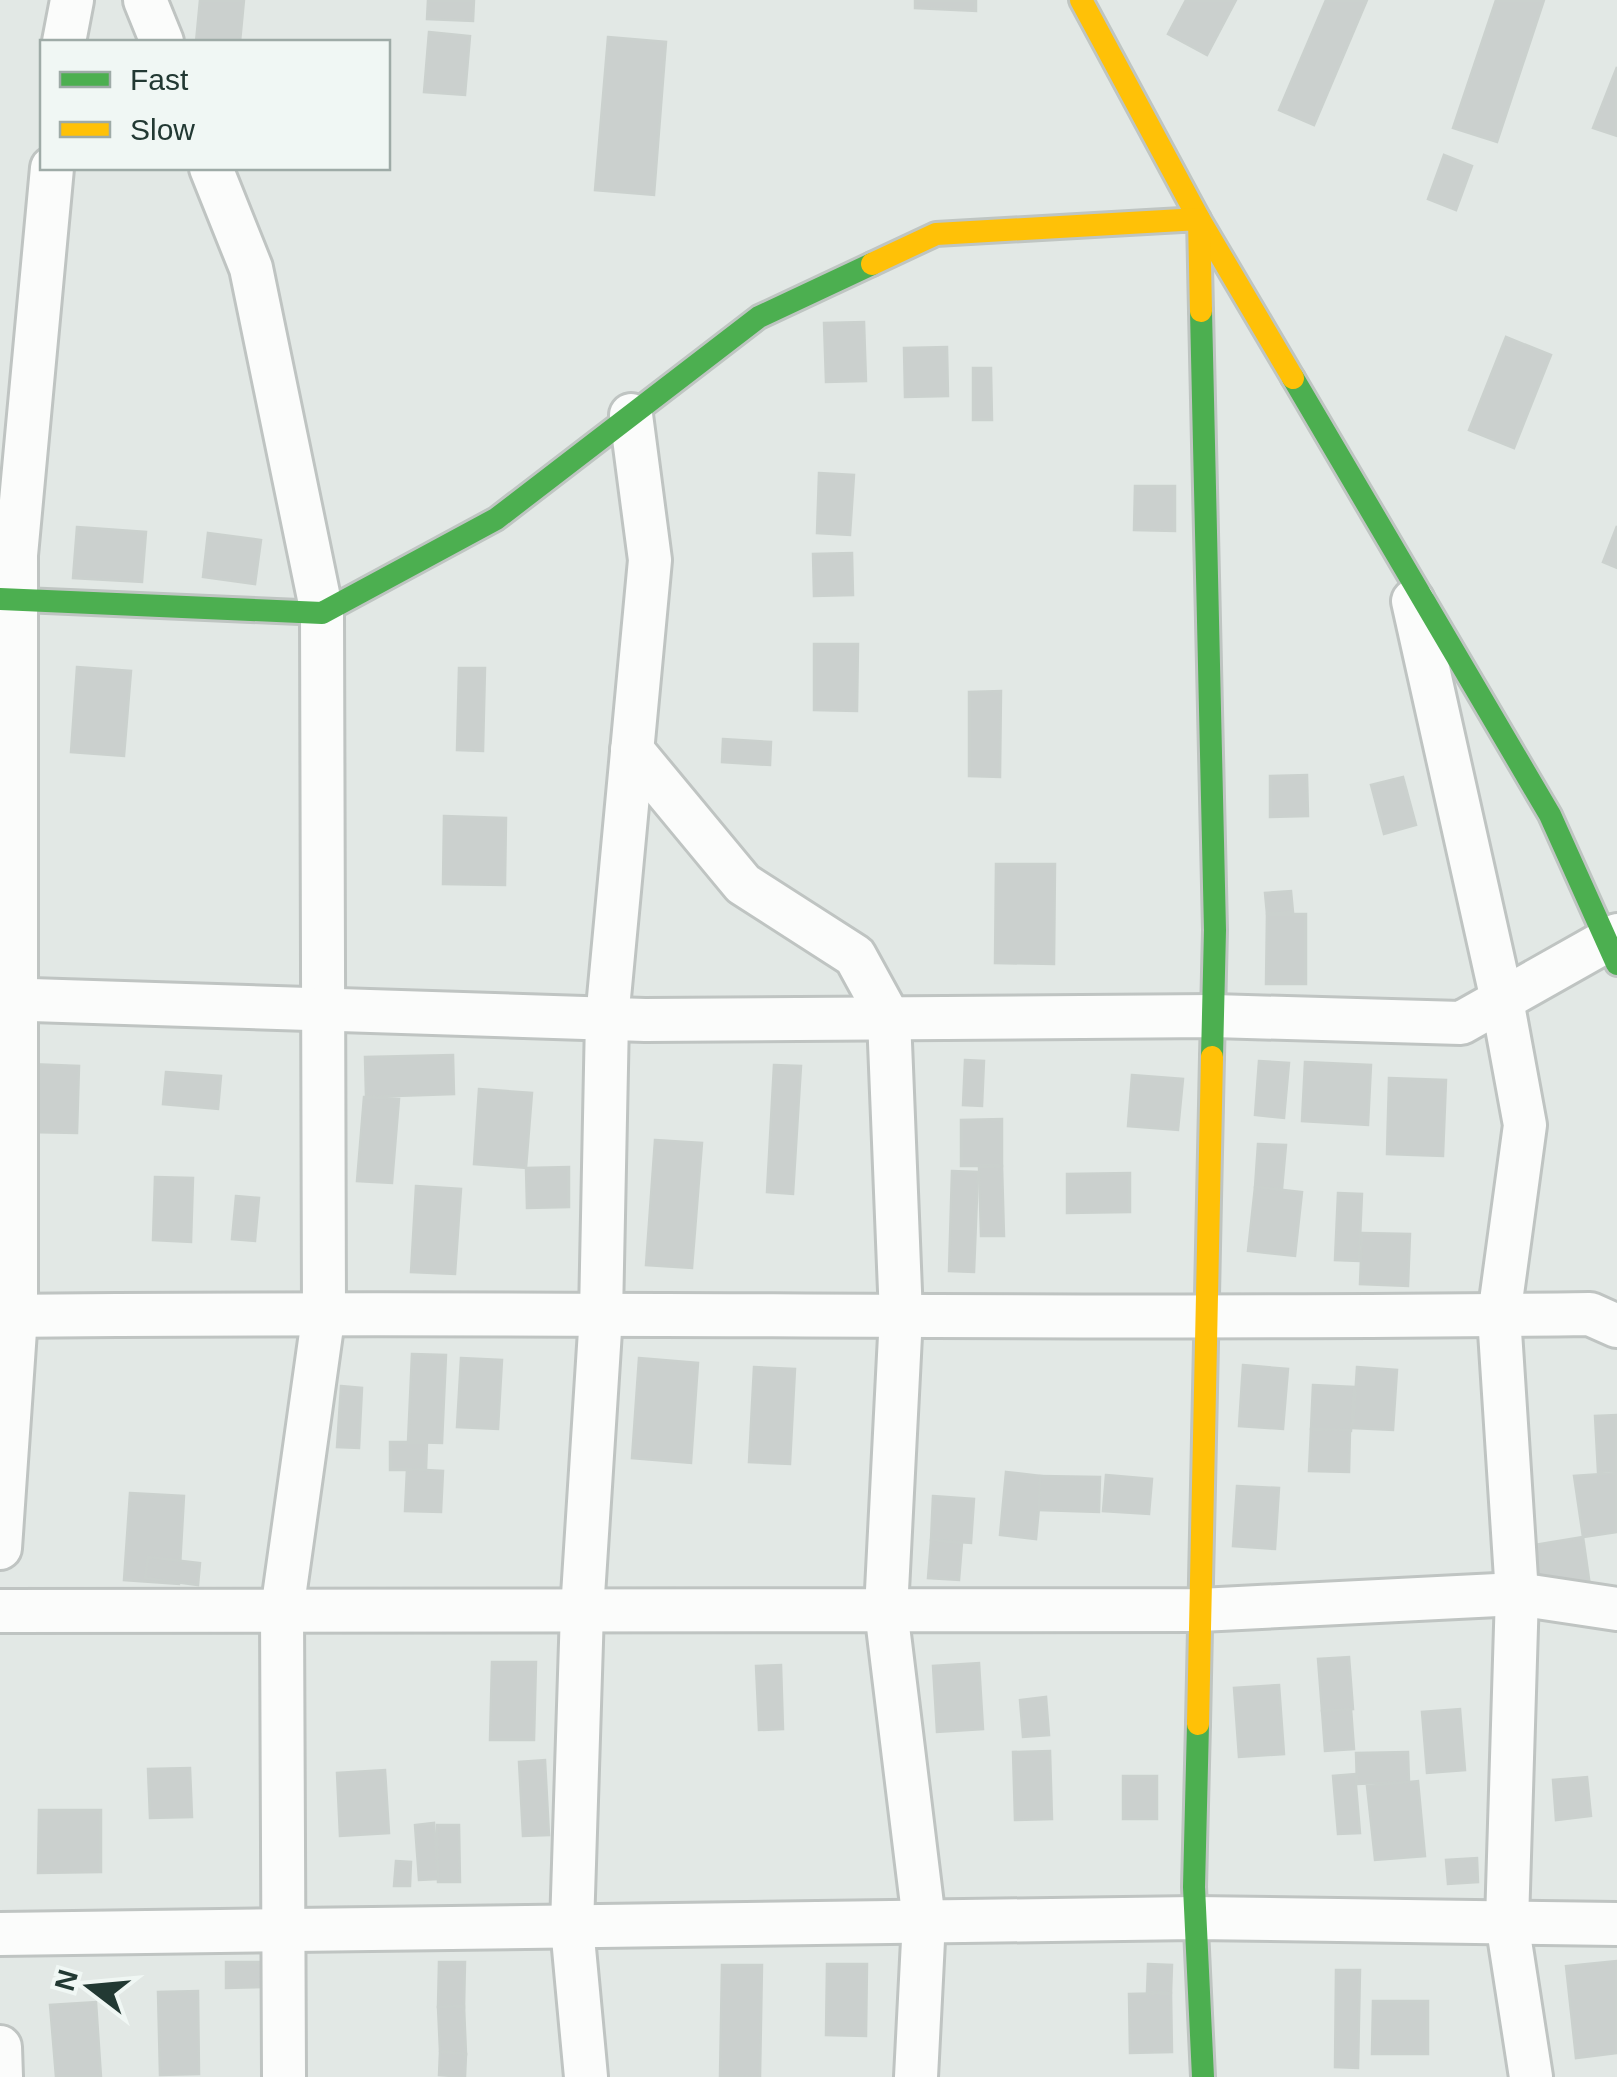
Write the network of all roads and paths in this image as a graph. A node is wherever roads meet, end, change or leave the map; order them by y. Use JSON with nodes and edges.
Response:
{"nodes":[{"id":1,"x":72,"y":0,"type":"edge"},
{"id":2,"x":145,"y":0,"type":"edge"},
{"id":3,"x":1081,"y":0,"type":"edge"},
{"id":4,"x":64,"y":40,"type":"edge"},
{"id":5,"x":161,"y":40,"type":"edge"},
{"id":6,"x":52,"y":170,"type":"edge"},
{"id":7,"x":213,"y":170,"type":"edge"},
{"id":8,"x":1199,"y":219,"type":"junction"},
{"id":9,"x":631,"y":415,"type":"junction"},
{"id":10,"x":1404,"y":562,"type":"junction"},
{"id":11,"x":8,"y":599,"type":"edge"},
{"id":12,"x":322,"y":613,"type":"junction"},
{"id":13,"x":632,"y":750,"type":"junction"},
{"id":14,"x":1613,"y":947,"type":"edge"},
{"id":15,"x":8,"y":999,"type":"edge"},
{"id":16,"x":1502,"y":1000,"type":"junction"},
{"id":17,"x":322,"y":1010,"type":"junction"},
{"id":18,"x":1214,"y":1016,"type":"junction"},
{"id":19,"x":889,"y":1018,"type":"junction"},
{"id":20,"x":607,"y":1019,"type":"junction"},
{"id":21,"x":324,"y":1312,"type":"junction"},
{"id":22,"x":602,"y":1314,"type":"junction"},
{"id":23,"x":8,"y":1316,"type":"edge"},
{"id":24,"x":901,"y":1316,"type":"junction"},
{"id":25,"x":1498,"y":1316,"type":"junction"},
{"id":26,"x":1206,"y":1318,"type":"junction"},
{"id":27,"x":1617,"y":1326,"type":"edge"},
{"id":28,"x":0,"y":1548,"type":"edge"},
{"id":29,"x":1517,"y":1594,"type":"junction"},
{"id":30,"x":1617,"y":1609,"type":"edge"},
{"id":31,"x":582,"y":1610,"type":"junction"},
{"id":32,"x":886,"y":1610,"type":"junction"},
{"id":33,"x":1200,"y":1610,"type":"junction"},
{"id":34,"x":0,"y":1611,"type":"edge"},
{"id":35,"x":282,"y":1611,"type":"junction"},
{"id":36,"x":1195,"y":1918,"type":"junction"},
{"id":37,"x":924,"y":1922,"type":"junction"},
{"id":38,"x":1507,"y":1922,"type":"junction"},
{"id":39,"x":1617,"y":1924,"type":"edge"},
{"id":40,"x":572,"y":1926,"type":"junction"},
{"id":41,"x":283,"y":1930,"type":"junction"},
{"id":42,"x":0,"y":1934,"type":"edge"},
{"id":43,"x":0,"y":2047,"type":"edge"},
{"id":44,"x":1,"y":2077,"type":"edge"},
{"id":45,"x":284,"y":2077,"type":"edge"},
{"id":46,"x":586,"y":2077,"type":"edge"},
{"id":47,"x":916,"y":2077,"type":"edge"},
{"id":48,"x":1203,"y":2077,"type":"edge"},
{"id":49,"x":1531,"y":2077,"type":"edge"}],
"edges":[{"from":1,"to":4,"type":"street"},
{"from":2,"to":5,"type":"street"},
{"from":3,"to":8,"type":"street"},
{"from":6,"to":11,"type":"street"},
{"from":7,"to":12,"type":"street"},
{"from":8,"to":9,"type":"street"},
{"from":8,"to":10,"type":"street"},
{"from":8,"to":18,"type":"street"},
{"from":9,"to":12,"type":"street"},
{"from":9,"to":13,"type":"street"},
{"from":10,"to":14,"type":"street"},
{"from":10,"to":16,"type":"street"},
{"from":11,"to":12,"type":"street"},
{"from":11,"to":15,"type":"street"},
{"from":12,"to":17,"type":"street"},
{"from":13,"to":19,"type":"street"},
{"from":13,"to":20,"type":"street"},
{"from":14,"to":16,"type":"street"},
{"from":15,"to":17,"type":"street"},
{"from":15,"to":23,"type":"street"},
{"from":16,"to":18,"type":"street"},
{"from":16,"to":25,"type":"street"},
{"from":17,"to":20,"type":"street"},
{"from":17,"to":21,"type":"street"},
{"from":18,"to":19,"type":"street"},
{"from":18,"to":26,"type":"street"},
{"from":19,"to":20,"type":"street"},
{"from":19,"to":24,"type":"street"},
{"from":20,"to":22,"type":"street"},
{"from":21,"to":22,"type":"street"},
{"from":21,"to":23,"type":"street"},
{"from":21,"to":35,"type":"street"},
{"from":22,"to":24,"type":"street"},
{"from":22,"to":31,"type":"street"},
{"from":23,"to":28,"type":"street"},
{"from":24,"to":26,"type":"street"},
{"from":24,"to":32,"type":"street"},
{"from":25,"to":26,"type":"street"},
{"from":25,"to":27,"type":"street"},
{"from":25,"to":29,"type":"street"},
{"from":26,"to":33,"type":"street"},
{"from":29,"to":30,"type":"street"},
{"from":29,"to":33,"type":"street"},
{"from":29,"to":38,"type":"street"},
{"from":31,"to":32,"type":"street"},
{"from":31,"to":35,"type":"street"},
{"from":31,"to":40,"type":"street"},
{"from":32,"to":33,"type":"street"},
{"from":32,"to":37,"type":"street"},
{"from":33,"to":36,"type":"street"},
{"from":34,"to":35,"type":"street"},
{"from":35,"to":41,"type":"street"},
{"from":36,"to":37,"type":"street"},
{"from":36,"to":38,"type":"street"},
{"from":36,"to":48,"type":"street"},
{"from":37,"to":40,"type":"street"},
{"from":37,"to":47,"type":"street"},
{"from":38,"to":39,"type":"street"},
{"from":38,"to":49,"type":"street"},
{"from":40,"to":41,"type":"street"},
{"from":40,"to":46,"type":"street"},
{"from":41,"to":42,"type":"street"},
{"from":41,"to":45,"type":"street"},
{"from":43,"to":44,"type":"street"}]}
